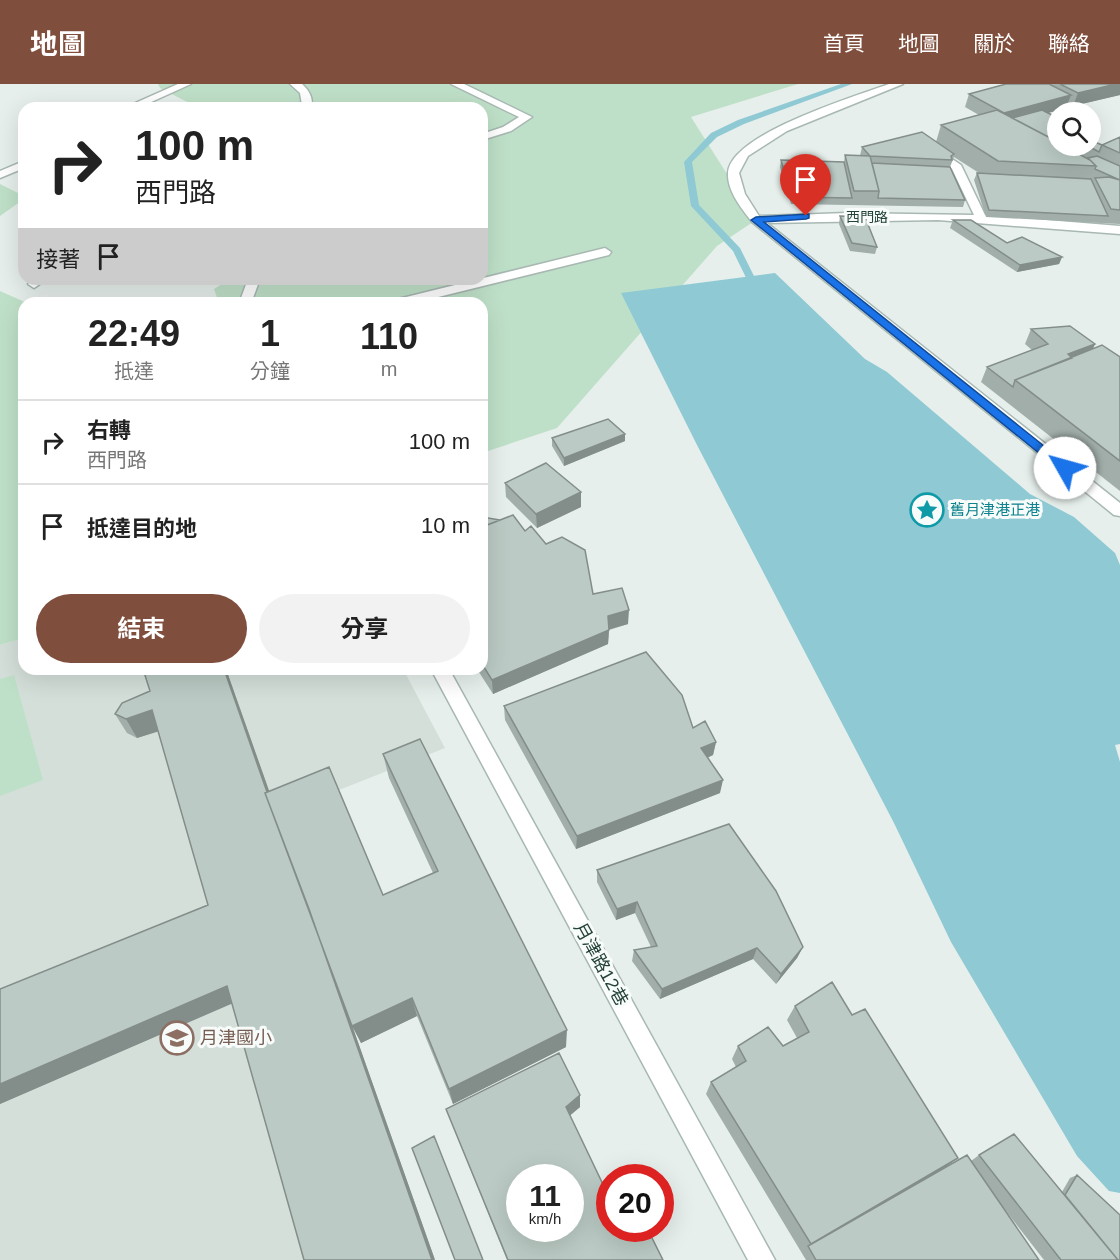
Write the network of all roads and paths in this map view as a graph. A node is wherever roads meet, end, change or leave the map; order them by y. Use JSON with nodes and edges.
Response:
{"nodes":[{"id":1,"x":186,"y":84,"type":"edge"},
{"id":2,"x":295,"y":84,"type":"edge"},
{"id":3,"x":456,"y":84,"type":"edge"},
{"id":4,"x":898,"y":84,"type":"edge"},
{"id":5,"x":143,"y":102,"type":"edge"},
{"id":6,"x":307,"y":102,"type":"edge"},
{"id":7,"x":488,"y":134,"type":"edge"},
{"id":8,"x":927,"y":145,"type":"edge"},
{"id":9,"x":18,"y":167,"type":"edge"},
{"id":10,"x":0,"y":175,"type":"edge"},
{"id":11,"x":981,"y":218,"type":"junction"},
{"id":12,"x":756,"y":220,"type":"junction"},
{"id":13,"x":1120,"y":230,"type":"edge"},
{"id":14,"x":605,"y":252,"type":"dead end"},
{"id":15,"x":488,"y":281,"type":"edge"},
{"id":16,"x":472,"y":285,"type":"edge"},
{"id":17,"x":423,"y":297,"type":"edge"},
{"id":18,"x":1120,"y":511,"type":"edge"},
{"id":19,"x":443,"y":675,"type":"edge"},
{"id":20,"x":762,"y":1260,"type":"edge"}],
"edges":[{"from":1,"to":5,"type":"lane"},
{"from":2,"to":6,"type":"lane"},
{"from":3,"to":7,"type":"lane"},
{"from":4,"to":12,"type":"lane"},
{"from":8,"to":11,"type":"lane"},
{"from":9,"to":10,"type":"lane"},
{"from":11,"to":12,"type":"lane","name":"西門路"},
{"from":11,"to":13,"type":"lane","name":"西門路"},
{"from":12,"to":18,"type":"lane"},
{"from":14,"to":15,"type":"lane"},
{"from":16,"to":17,"type":"lane"},
{"from":19,"to":20,"type":"lane","name":"月津路12巷"}]}
